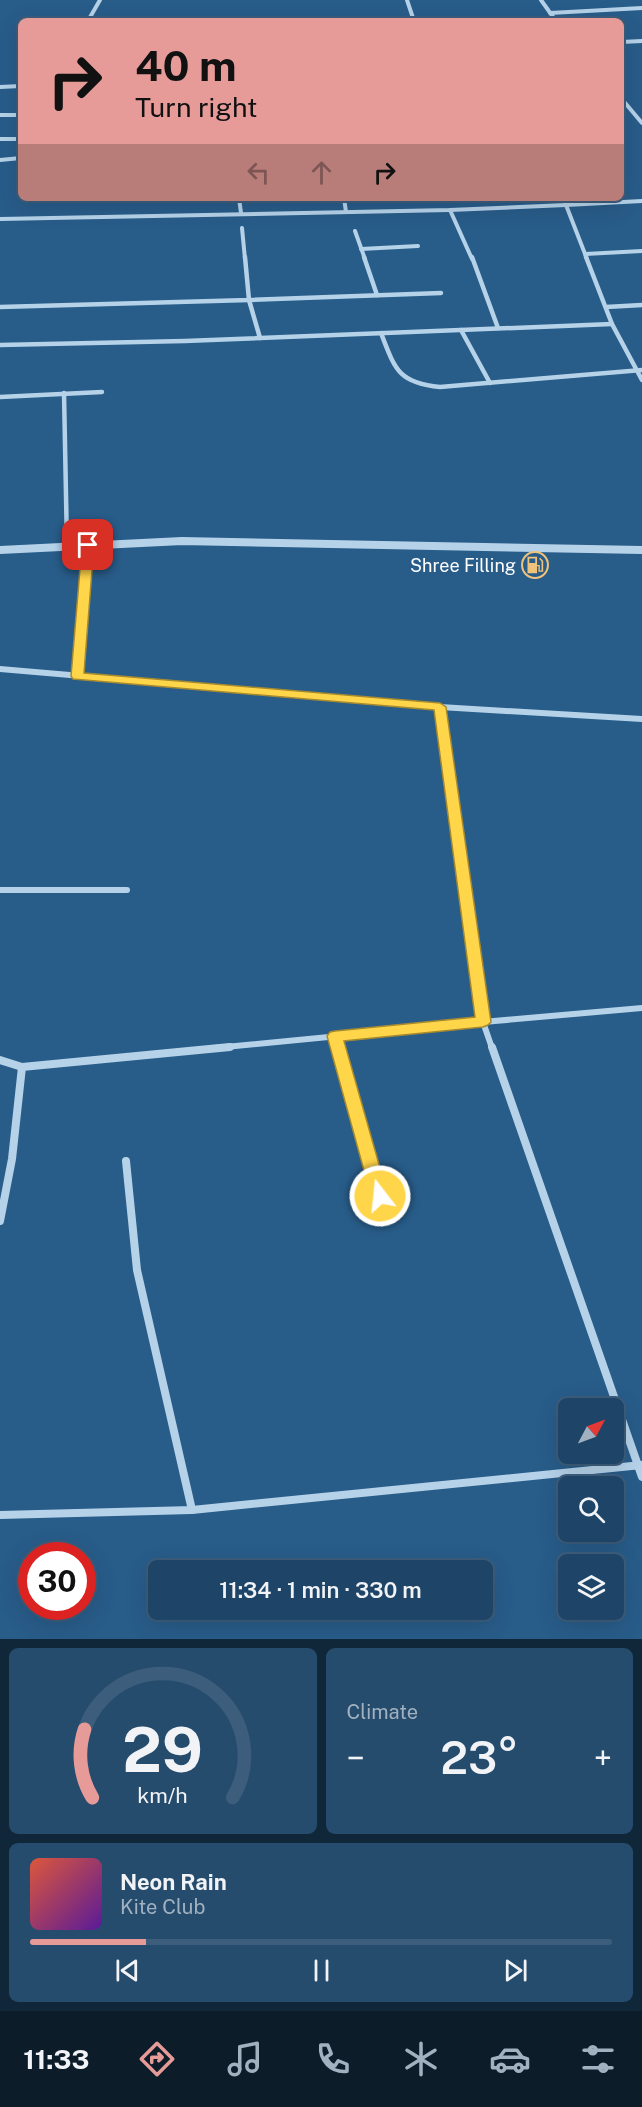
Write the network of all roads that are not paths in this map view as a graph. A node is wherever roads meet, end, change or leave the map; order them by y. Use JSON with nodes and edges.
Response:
{"nodes":[{"id":1,"x":100,"y":0,"type":"edge"},
{"id":2,"x":407,"y":0,"type":"edge"},
{"id":3,"x":541,"y":0,"type":"edge"},
{"id":4,"x":642,"y":8,"type":"edge"},
{"id":5,"x":550,"y":13,"type":"junction"},
{"id":6,"x":90,"y":18,"type":"edge"},
{"id":7,"x":413,"y":18,"type":"edge"},
{"id":8,"x":554,"y":18,"type":"edge"},
{"id":9,"x":642,"y":41,"type":"edge"},
{"id":10,"x":624,"y":42,"type":"edge"},
{"id":11,"x":18,"y":86,"type":"edge"},
{"id":12,"x":0,"y":87,"type":"edge"},
{"id":13,"x":624,"y":102,"type":"edge"},
{"id":14,"x":633,"y":112,"type":"junction"},
{"id":15,"x":642,"y":112,"type":"edge"},
{"id":16,"x":0,"y":115,"type":"edge"},
{"id":17,"x":18,"y":115,"type":"edge"},
{"id":18,"x":642,"y":123,"type":"edge"},
{"id":19,"x":0,"y":139,"type":"edge"},
{"id":20,"x":18,"y":139,"type":"edge"},
{"id":21,"x":18,"y":158,"type":"edge"},
{"id":22,"x":0,"y":160,"type":"edge"},
{"id":23,"x":239,"y":201,"type":"edge"},
{"id":24,"x":344,"y":201,"type":"edge"},
{"id":25,"x":564,"y":201,"type":"edge"},
{"id":26,"x":642,"y":201,"type":"edge"},
{"id":27,"x":566,"y":205,"type":"junction"},
{"id":28,"x":450,"y":210,"type":"junction"},
{"id":29,"x":346,"y":212,"type":"junction"},
{"id":30,"x":241,"y":213,"type":"junction"},
{"id":31,"x":0,"y":219,"type":"edge"},
{"id":32,"x":242,"y":228,"type":"dead end"},
{"id":33,"x":356,"y":231,"type":"dead end"},
{"id":34,"x":418,"y":246,"type":"dead end"},
{"id":35,"x":361,"y":249,"type":"junction"},
{"id":36,"x":642,"y":251,"type":"edge"},
{"id":37,"x":585,"y":254,"type":"junction"},
{"id":38,"x":441,"y":293,"type":"dead end"},
{"id":39,"x":377,"y":295,"type":"junction"},
{"id":40,"x":249,"y":300,"type":"junction"},
{"id":41,"x":642,"y":305,"type":"edge"},
{"id":42,"x":0,"y":307,"type":"edge"},
{"id":43,"x":606,"y":307,"type":"junction"},
{"id":44,"x":612,"y":324,"type":"junction"},
{"id":45,"x":498,"y":328,"type":"junction"},
{"id":46,"x":461,"y":330,"type":"junction"},
{"id":47,"x":381,"y":333,"type":"junction"},
{"id":48,"x":260,"y":338,"type":"junction"},
{"id":49,"x":0,"y":345,"type":"edge"},
{"id":50,"x":639,"y":371,"type":"edge"},
{"id":51,"x":642,"y":380,"type":"edge"},
{"id":52,"x":490,"y":383,"type":"junction"},
{"id":53,"x":102,"y":392,"type":"dead end"},
{"id":54,"x":64,"y":393,"type":"junction"},
{"id":55,"x":0,"y":397,"type":"edge"},
{"id":56,"x":88,"y":545,"type":"junction"},
{"id":57,"x":67,"y":546,"type":"junction"},
{"id":58,"x":0,"y":550,"type":"edge"},
{"id":59,"x":642,"y":550,"type":"edge"},
{"id":60,"x":0,"y":669,"type":"edge"},
{"id":61,"x":77,"y":676,"type":"junction"},
{"id":62,"x":440,"y":707,"type":"junction"},
{"id":63,"x":642,"y":719,"type":"edge"},
{"id":64,"x":0,"y":890,"type":"edge"},
{"id":65,"x":127,"y":890,"type":"dead end"},
{"id":66,"x":642,"y":1008,"type":"edge"},
{"id":67,"x":483,"y":1022,"type":"junction"},
{"id":68,"x":335,"y":1036,"type":"junction"},
{"id":69,"x":0,"y":1060,"type":"edge"},
{"id":70,"x":22,"y":1067,"type":"junction"},
{"id":71,"x":126,"y":1161,"type":"dead end"},
{"id":72,"x":380,"y":1196,"type":"dead end"},
{"id":73,"x":0,"y":1221,"type":"edge"},
{"id":74,"x":640,"y":1466,"type":"edge"},
{"id":75,"x":642,"y":1477,"type":"edge"},
{"id":76,"x":192,"y":1510,"type":"junction"},
{"id":77,"x":0,"y":1515,"type":"edge"}],
"edges":[{"from":1,"to":6,"type":"street"},
{"from":2,"to":7,"type":"street"},
{"from":3,"to":5,"type":"street"},
{"from":4,"to":5,"type":"street"},
{"from":5,"to":8,"type":"street"},
{"from":9,"to":10,"type":"street"},
{"from":11,"to":12,"type":"street"},
{"from":13,"to":14,"type":"street"},
{"from":14,"to":15,"type":"street"},
{"from":14,"to":18,"type":"street"},
{"from":16,"to":17,"type":"street"},
{"from":19,"to":20,"type":"street"},
{"from":21,"to":22,"type":"street"},
{"from":23,"to":30,"type":"street"},
{"from":24,"to":29,"type":"street"},
{"from":25,"to":27,"type":"street"},
{"from":26,"to":27,"type":"street"},
{"from":27,"to":28,"type":"street"},
{"from":27,"to":37,"type":"street"},
{"from":28,"to":29,"type":"street"},
{"from":28,"to":45,"type":"street"},
{"from":29,"to":30,"type":"street"},
{"from":30,"to":31,"type":"street"},
{"from":32,"to":40,"type":"street"},
{"from":33,"to":35,"type":"street"},
{"from":34,"to":35,"type":"street"},
{"from":35,"to":39,"type":"street"},
{"from":36,"to":37,"type":"street"},
{"from":37,"to":43,"type":"street"},
{"from":38,"to":39,"type":"street"},
{"from":39,"to":40,"type":"street"},
{"from":40,"to":42,"type":"street"},
{"from":40,"to":48,"type":"street"},
{"from":41,"to":43,"type":"street"},
{"from":43,"to":44,"type":"street"},
{"from":44,"to":45,"type":"street"},
{"from":44,"to":50,"type":"street"},
{"from":45,"to":46,"type":"street"},
{"from":46,"to":47,"type":"street"},
{"from":46,"to":52,"type":"street"},
{"from":47,"to":48,"type":"street"},
{"from":47,"to":52,"type":"street"},
{"from":48,"to":49,"type":"street"},
{"from":50,"to":51,"type":"street"},
{"from":50,"to":52,"type":"street"},
{"from":53,"to":54,"type":"street"},
{"from":54,"to":55,"type":"street"},
{"from":54,"to":57,"type":"street"},
{"from":56,"to":57,"type":"street"},
{"from":56,"to":59,"type":"street"},
{"from":56,"to":61,"type":"street"},
{"from":57,"to":58,"type":"street"},
{"from":60,"to":61,"type":"street"},
{"from":61,"to":62,"type":"street"},
{"from":62,"to":63,"type":"street"},
{"from":62,"to":67,"type":"street"},
{"from":64,"to":65,"type":"street"},
{"from":66,"to":67,"type":"street"},
{"from":67,"to":68,"type":"street"},
{"from":67,"to":74,"type":"street"},
{"from":68,"to":70,"type":"street"},
{"from":68,"to":72,"type":"street"},
{"from":69,"to":70,"type":"street"},
{"from":70,"to":73,"type":"street"},
{"from":71,"to":76,"type":"street"},
{"from":74,"to":75,"type":"street"},
{"from":74,"to":76,"type":"street"},
{"from":76,"to":77,"type":"street"}]}
